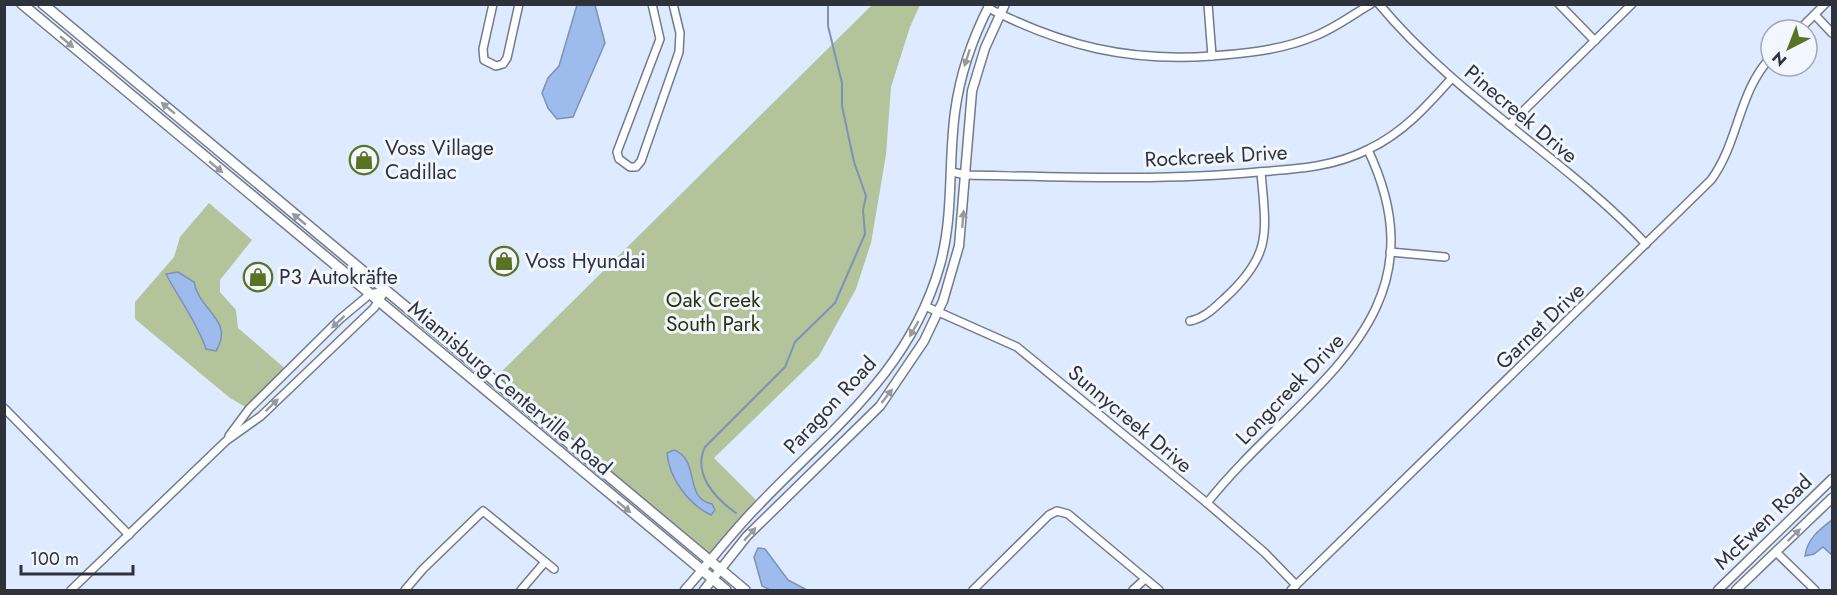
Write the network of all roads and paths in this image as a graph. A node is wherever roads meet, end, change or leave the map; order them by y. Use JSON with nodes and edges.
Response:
{"nodes":[{"id":1,"x":22,"y":4,"type":"edge"},
{"id":2,"x":43,"y":4,"type":"edge"},
{"id":3,"x":493,"y":4,"type":"edge"},
{"id":4,"x":519,"y":4,"type":"edge"},
{"id":5,"x":652,"y":4,"type":"edge"},
{"id":6,"x":673,"y":4,"type":"edge"},
{"id":7,"x":1005,"y":4,"type":"edge"},
{"id":8,"x":1208,"y":4,"type":"edge"},
{"id":9,"x":1371,"y":4,"type":"edge"},
{"id":10,"x":1379,"y":4,"type":"edge"},
{"id":11,"x":1559,"y":4,"type":"edge"},
{"id":12,"x":1632,"y":4,"type":"edge"},
{"id":13,"x":1826,"y":4,"type":"edge"},
{"id":14,"x":989,"y":6,"type":"edge"},
{"id":15,"x":1001,"y":15,"type":"junction"},
{"id":16,"x":1815,"y":15,"type":"junction"},
{"id":17,"x":1812,"y":18,"type":"edge"},
{"id":18,"x":1833,"y":33,"type":"edge"},
{"id":19,"x":1595,"y":41,"type":"junction"},
{"id":20,"x":1212,"y":56,"type":"junction"},
{"id":21,"x":1759,"y":74,"type":"edge"},
{"id":22,"x":1452,"y":78,"type":"junction"},
{"id":23,"x":1509,"y":124,"type":"junction"},
{"id":24,"x":1368,"y":150,"type":"junction"},
{"id":25,"x":952,"y":172,"type":"junction"},
{"id":26,"x":1261,"y":172,"type":"junction"},
{"id":27,"x":966,"y":175,"type":"junction"},
{"id":28,"x":277,"y":201,"type":"junction"},
{"id":29,"x":268,"y":210,"type":"junction"},
{"id":30,"x":1646,"y":244,"type":"junction"},
{"id":31,"x":1390,"y":252,"type":"junction"},
{"id":32,"x":1445,"y":257,"type":"dead end"},
{"id":33,"x":385,"y":291,"type":"junction"},
{"id":34,"x":370,"y":294,"type":"junction"},
{"id":35,"x":379,"y":302,"type":"junction"},
{"id":36,"x":925,"y":306,"type":"junction"},
{"id":37,"x":939,"y":310,"type":"junction"},
{"id":38,"x":1190,"y":321,"type":"dead end"},
{"id":39,"x":4,"y":408,"type":"edge"},
{"id":40,"x":226,"y":441,"type":"junction"},
{"id":41,"x":578,"y":451,"type":"junction"},
{"id":42,"x":570,"y":462,"type":"junction"},
{"id":43,"x":1833,"y":479,"type":"edge"},
{"id":44,"x":1833,"y":498,"type":"edge"},
{"id":45,"x":1207,"y":503,"type":"junction"},
{"id":46,"x":129,"y":535,"type":"junction"},
{"id":47,"x":1776,"y":552,"type":"junction"},
{"id":48,"x":710,"y":561,"type":"junction"},
{"id":49,"x":545,"y":562,"type":"junction"},
{"id":50,"x":554,"y":569,"type":"dead end"},
{"id":51,"x":702,"y":571,"type":"junction"},
{"id":52,"x":721,"y":571,"type":"junction"},
{"id":53,"x":1145,"y":579,"type":"junction"},
{"id":54,"x":713,"y":580,"type":"junction"},
{"id":55,"x":1294,"y":588,"type":"edge"},
{"id":56,"x":71,"y":591,"type":"edge"},
{"id":57,"x":405,"y":591,"type":"edge"},
{"id":58,"x":521,"y":591,"type":"edge"},
{"id":59,"x":686,"y":591,"type":"edge"},
{"id":60,"x":704,"y":591,"type":"edge"},
{"id":61,"x":726,"y":591,"type":"edge"},
{"id":62,"x":745,"y":591,"type":"edge"},
{"id":63,"x":973,"y":591,"type":"edge"},
{"id":64,"x":1133,"y":591,"type":"edge"},
{"id":65,"x":1159,"y":591,"type":"edge"},
{"id":66,"x":1718,"y":591,"type":"edge"},
{"id":67,"x":1737,"y":591,"type":"edge"},
{"id":68,"x":1815,"y":591,"type":"edge"}],
"edges":[{"from":1,"to":29,"type":"main road","name":"Miamisburg Centerville Road","one_way":true},
{"from":28,"to":2,"type":"main road","name":"Miamisburg Centerville Road","one_way":true},
{"from":3,"to":4,"type":"street"},
{"from":5,"to":6,"type":"street"},
{"from":7,"to":15,"type":"street","name":"Paragon Road"},
{"from":8,"to":20,"type":"street"},
{"from":9,"to":20,"type":"street"},
{"from":10,"to":22,"type":"street","name":"Pinecreek Drive"},
{"from":11,"to":19,"type":"street"},
{"from":12,"to":19,"type":"street"},
{"from":13,"to":16,"type":"street"},
{"from":14,"to":15,"type":"street"},
{"from":14,"to":25,"type":"street","name":"Paragon Road","one_way":true},
{"from":15,"to":20,"type":"street"},
{"from":15,"to":27,"type":"street","name":"Paragon Road"},
{"from":16,"to":17,"type":"street"},
{"from":16,"to":18,"type":"street"},
{"from":19,"to":23,"type":"street"},
{"from":21,"to":30,"type":"street","name":"Garnet Drive"},
{"from":22,"to":23,"type":"street","name":"Pinecreek Drive"},
{"from":22,"to":24,"type":"street","name":"Rockcreek Drive"},
{"from":23,"to":30,"type":"street","name":"Pinecreek Drive"},
{"from":24,"to":26,"type":"street","name":"Rockcreek Drive"},
{"from":24,"to":31,"type":"street","name":"Longcreek Drive"},
{"from":25,"to":27,"type":"street","name":"Rockcreek Drive"},
{"from":25,"to":36,"type":"street","name":"Paragon Road"},
{"from":26,"to":27,"type":"street","name":"Rockcreek Drive"},
{"from":26,"to":38,"type":"street"},
{"from":37,"to":27,"type":"street","name":"Paragon Road","one_way":true},
{"from":28,"to":29,"type":"main road"},
{"from":33,"to":28,"type":"main road","name":"Miamisburg Centerville Road","one_way":true},
{"from":29,"to":34,"type":"main road","name":"Miamisburg Centerville Road"},
{"from":30,"to":55,"type":"street","name":"Garnet Drive"},
{"from":31,"to":32,"type":"street"},
{"from":31,"to":45,"type":"street","name":"Longcreek Drive"},
{"from":33,"to":34,"type":"street"},
{"from":33,"to":35,"type":"street"},
{"from":33,"to":41,"type":"main road","name":"Miamisburg Centerville Road"},
{"from":34,"to":35,"type":"main road","name":"Miamisburg Centerville Road"},
{"from":34,"to":40,"type":"street","one_way":true},
{"from":40,"to":35,"type":"street","one_way":true},
{"from":35,"to":42,"type":"main road","name":"Miamisburg Centerville Road"},
{"from":36,"to":37,"type":"street","name":"Sunnycreek Drive"},
{"from":36,"to":48,"type":"street","name":"Paragon Road","one_way":true},
{"from":37,"to":45,"type":"street","name":"Sunnycreek Drive"},
{"from":52,"to":37,"type":"street","name":"Paragon Road","one_way":true},
{"from":39,"to":46,"type":"street"},
{"from":40,"to":46,"type":"street"},
{"from":41,"to":42,"type":"main road"},
{"from":41,"to":48,"type":"main road","name":"Miamisburg Centerville Road"},
{"from":42,"to":51,"type":"main road","name":"Miamisburg Centerville Road","one_way":true},
{"from":43,"to":66,"type":"street","name":"McEwen Road"},
{"from":47,"to":44,"type":"street","name":"McEwen Road","one_way":true},
{"from":45,"to":55,"type":"street","name":"Sunnycreek Drive"},
{"from":46,"to":56,"type":"street"},
{"from":47,"to":67,"type":"street","name":"McEwen Road"},
{"from":47,"to":68,"type":"street"},
{"from":48,"to":51,"type":"street","name":"Paragon Road"},
{"from":48,"to":52,"type":"main road","name":"Miamisburg Centerville Road"},
{"from":49,"to":50,"type":"street"},
{"from":49,"to":57,"type":"street"},
{"from":49,"to":58,"type":"street"},
{"from":51,"to":54,"type":"main road","name":"Miamisburg Centerville Road"},
{"from":51,"to":59,"type":"street","name":"Paragon Road"},
{"from":52,"to":54,"type":"street","name":"Paragon Road"},
{"from":52,"to":62,"type":"main road","name":"Miamisburg Centerville Road"},
{"from":53,"to":63,"type":"street"},
{"from":53,"to":64,"type":"street"},
{"from":53,"to":65,"type":"street"},
{"from":54,"to":60,"type":"street","name":"Paragon Road"},
{"from":54,"to":61,"type":"main road","name":"Miamisburg Centerville Road"}]}
